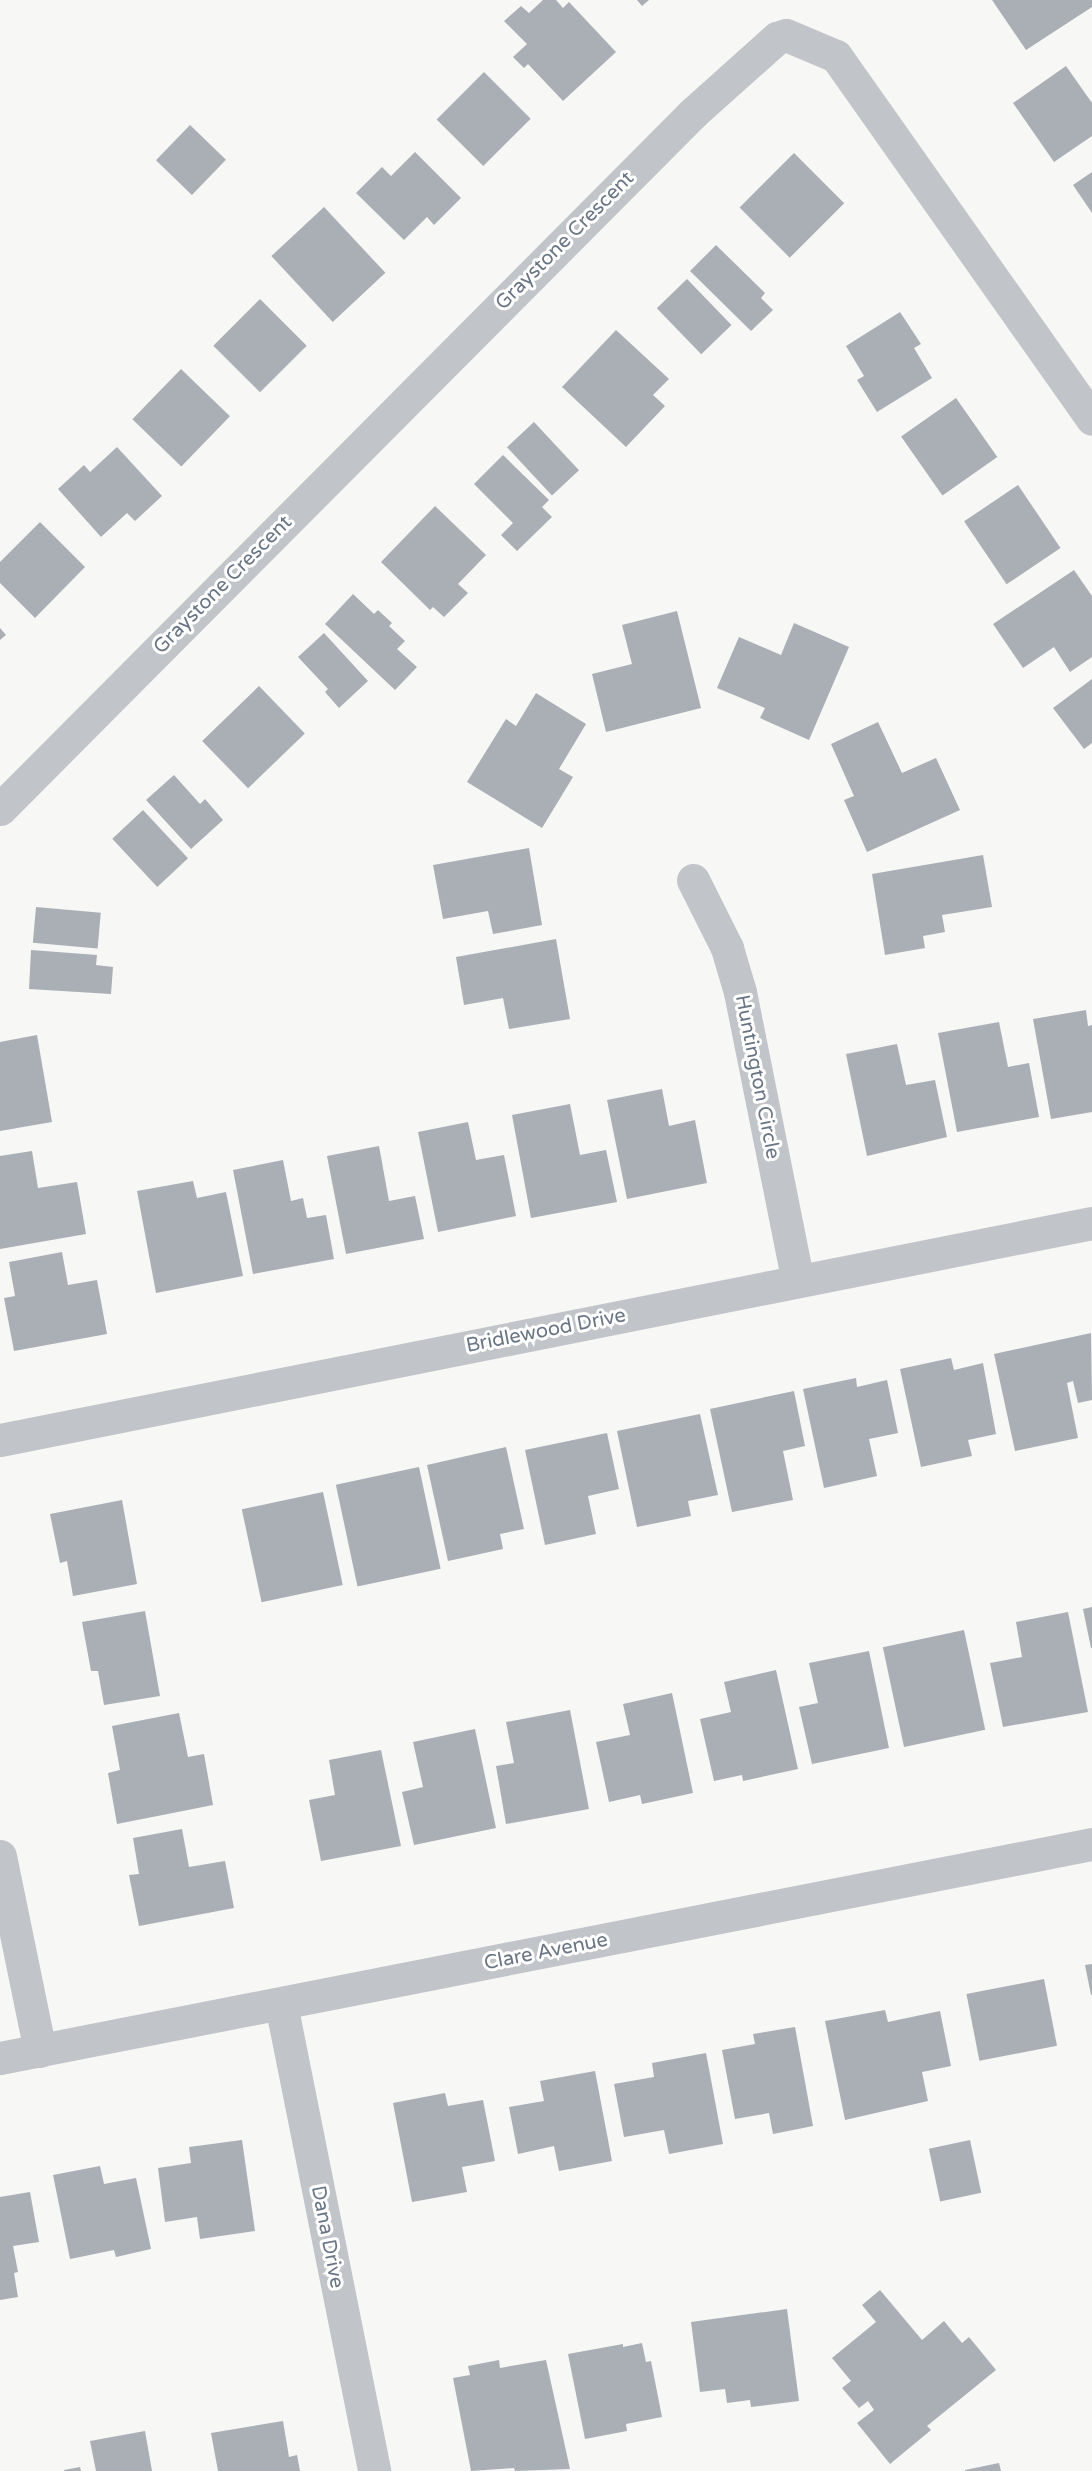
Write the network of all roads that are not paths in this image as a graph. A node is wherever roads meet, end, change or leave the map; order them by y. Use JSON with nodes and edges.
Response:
{"nodes":[{"id":1,"x":1092,"y":420,"type":"edge"},
{"id":2,"x":0,"y":808,"type":"edge"},
{"id":3,"x":693,"y":880,"type":"dead end"},
{"id":4,"x":1092,"y":1223,"type":"edge"},
{"id":5,"x":798,"y":1281,"type":"junction"},
{"id":6,"x":0,"y":1440,"type":"edge"},
{"id":7,"x":1092,"y":1844,"type":"edge"},
{"id":8,"x":0,"y":1857,"type":"edge"},
{"id":9,"x":281,"y":2004,"type":"junction"},
{"id":10,"x":40,"y":2050,"type":"junction"},
{"id":11,"x":0,"y":2058,"type":"edge"},
{"id":12,"x":374,"y":2471,"type":"edge"}],
"edges":[{"from":1,"to":2,"type":"street","name":"Graystone Crescent"},
{"from":3,"to":5,"type":"street","name":"Huntington Circle"},
{"from":4,"to":5,"type":"street","name":"Bridlewood Drive"},
{"from":5,"to":6,"type":"street","name":"Bridlewood Drive"},
{"from":7,"to":9,"type":"street","name":"Clare Avenue"},
{"from":8,"to":10,"type":"street"},
{"from":9,"to":10,"type":"street","name":"Clare Avenue"},
{"from":9,"to":12,"type":"street","name":"Dana Drive"},
{"from":10,"to":11,"type":"street","name":"Clare Avenue"}]}
